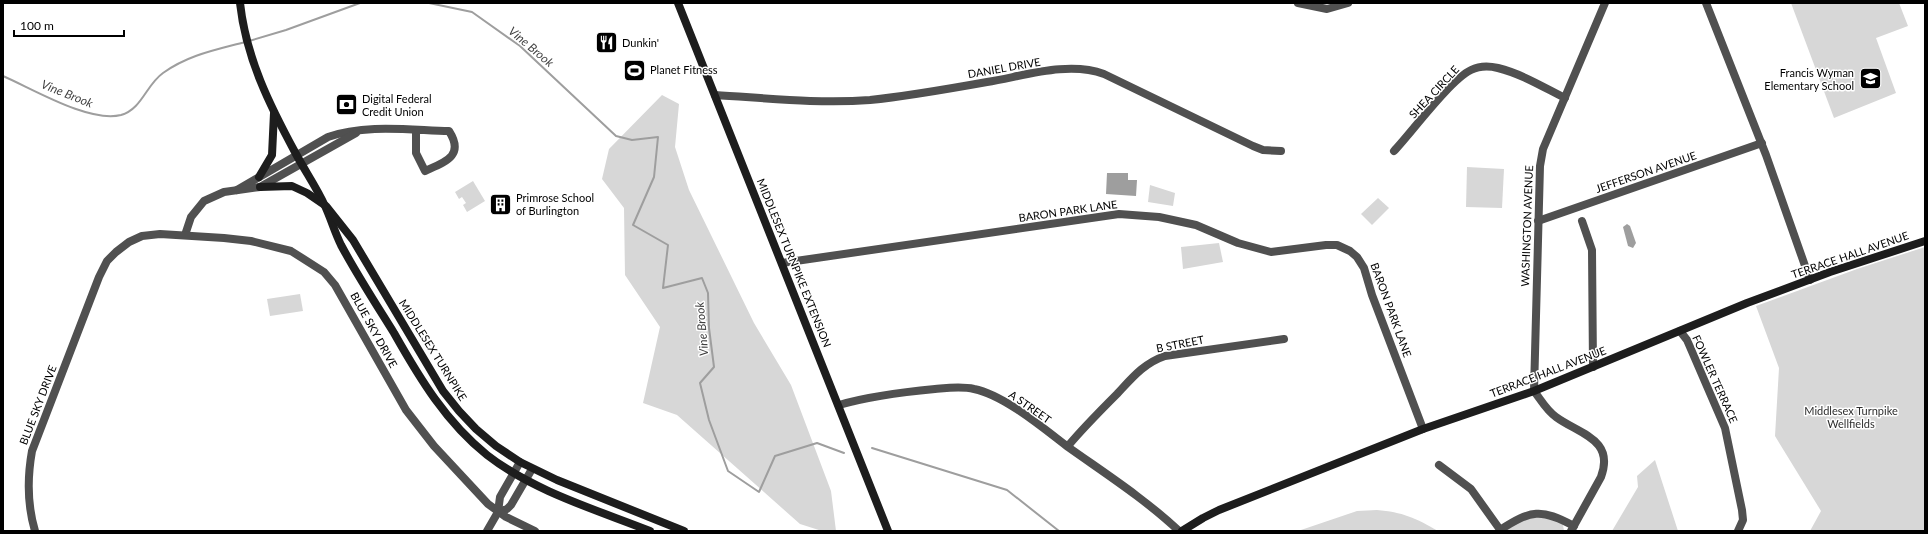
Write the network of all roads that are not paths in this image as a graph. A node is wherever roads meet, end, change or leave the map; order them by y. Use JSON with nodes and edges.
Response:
{"nodes":[{"id":1,"x":240,"y":3,"type":"edge"},
{"id":2,"x":678,"y":3,"type":"edge"},
{"id":3,"x":1298,"y":3,"type":"edge"},
{"id":4,"x":1348,"y":3,"type":"edge"},
{"id":5,"x":1605,"y":3,"type":"edge"},
{"id":6,"x":1706,"y":3,"type":"edge"},
{"id":7,"x":715,"y":95,"type":"junction"},
{"id":8,"x":1565,"y":98,"type":"junction"},
{"id":9,"x":274,"y":113,"type":"junction"},
{"id":10,"x":366,"y":129,"type":"junction"},
{"id":11,"x":416,"y":130,"type":"junction"},
{"id":12,"x":1762,"y":143,"type":"junction"},
{"id":13,"x":1281,"y":151,"type":"dead end"},
{"id":14,"x":1394,"y":152,"type":"dead end"},
{"id":15,"x":297,"y":155,"type":"junction"},
{"id":16,"x":302,"y":164,"type":"junction"},
{"id":17,"x":259,"y":177,"type":"junction"},
{"id":18,"x":260,"y":187,"type":"junction"},
{"id":19,"x":237,"y":190,"type":"junction"},
{"id":20,"x":326,"y":206,"type":"junction"},
{"id":21,"x":1538,"y":221,"type":"junction"},
{"id":22,"x":1582,"y":221,"type":"dead end"},
{"id":23,"x":185,"y":235,"type":"junction"},
{"id":24,"x":1925,"y":241,"type":"edge"},
{"id":25,"x":782,"y":263,"type":"junction"},
{"id":26,"x":1810,"y":280,"type":"junction"},
{"id":27,"x":1680,"y":331,"type":"junction"},
{"id":28,"x":1284,"y":339,"type":"dead end"},
{"id":29,"x":1593,"y":367,"type":"junction"},
{"id":30,"x":1534,"y":390,"type":"junction"},
{"id":31,"x":839,"y":405,"type":"junction"},
{"id":32,"x":1423,"y":429,"type":"junction"},
{"id":33,"x":1068,"y":446,"type":"junction"},
{"id":34,"x":520,"y":462,"type":"junction"},
{"id":35,"x":1439,"y":465,"type":"dead end"},
{"id":36,"x":532,"y":469,"type":"junction"},
{"id":37,"x":514,"y":473,"type":"junction"},
{"id":38,"x":526,"y":480,"type":"junction"},
{"id":39,"x":498,"y":512,"type":"junction"},
{"id":40,"x":1572,"y":528,"type":"edge"},
{"id":41,"x":35,"y":531,"type":"edge"},
{"id":42,"x":487,"y":531,"type":"edge"},
{"id":43,"x":535,"y":531,"type":"edge"},
{"id":44,"x":650,"y":531,"type":"edge"},
{"id":45,"x":684,"y":531,"type":"edge"},
{"id":46,"x":888,"y":531,"type":"edge"},
{"id":47,"x":1179,"y":531,"type":"edge"},
{"id":48,"x":1182,"y":531,"type":"edge"},
{"id":49,"x":1501,"y":531,"type":"edge"},
{"id":50,"x":1738,"y":531,"type":"edge"}],
"edges":[{"from":1,"to":9,"type":"main road","name":"MIDDLESEX TURNPIKE"},
{"from":2,"to":7,"type":"main road","name":"MIDDLESEX TURNPIKE EXTENSION"},
{"from":3,"to":4,"type":"street"},
{"from":5,"to":8,"type":"street","name":"WASHINGTON AVENUE"},
{"from":6,"to":12,"type":"street"},
{"from":7,"to":13,"type":"street","name":"DANIEL DRIVE"},
{"from":7,"to":25,"type":"main road","name":"MIDDLESEX TURNPIKE EXTENSION"},
{"from":8,"to":14,"type":"street","name":"SHEA CIRCLE"},
{"from":8,"to":21,"type":"street","name":"WASHINGTON AVENUE"},
{"from":9,"to":15,"type":"main road","name":"MIDDLESEX TURNPIKE"},
{"from":9,"to":17,"type":"main road"},
{"from":10,"to":11,"type":"street"},
{"from":10,"to":15,"type":"street"},
{"from":10,"to":16,"type":"street"},
{"from":11,"to":11,"type":"street"},
{"from":12,"to":21,"type":"street","name":"JEFFERSON AVENUE"},
{"from":12,"to":26,"type":"street"},
{"from":15,"to":16,"type":"main road","name":"MIDDLESEX TURNPIKE"},
{"from":15,"to":17,"type":"street"},
{"from":16,"to":18,"type":"street"},
{"from":16,"to":20,"type":"main road","name":"MIDDLESEX TURNPIKE"},
{"from":17,"to":19,"type":"street"},
{"from":18,"to":19,"type":"street"},
{"from":18,"to":20,"type":"main road"},
{"from":19,"to":23,"type":"street"},
{"from":20,"to":34,"type":"main road","name":"MIDDLESEX TURNPIKE"},
{"from":20,"to":37,"type":"main road","name":"MIDDLESEX TURNPIKE"},
{"from":21,"to":30,"type":"street","name":"WASHINGTON AVENUE"},
{"from":22,"to":29,"type":"street"},
{"from":23,"to":39,"type":"street","name":"BLUE SKY DRIVE"},
{"from":23,"to":41,"type":"street","name":"BLUE SKY DRIVE"},
{"from":24,"to":26,"type":"main road","name":"TERRACE HALL AVENUE"},
{"from":25,"to":31,"type":"main road","name":"MIDDLESEX TURNPIKE EXTENSION"},
{"from":25,"to":32,"type":"street","name":"BARON PARK LANE"},
{"from":26,"to":27,"type":"main road","name":"TERRACE HALL AVENUE"},
{"from":27,"to":29,"type":"main road","name":"TERRACE HALL AVENUE"},
{"from":27,"to":50,"type":"street","name":"FOWLER TERRACE"},
{"from":28,"to":33,"type":"street","name":"B STREET"},
{"from":29,"to":30,"type":"main road","name":"TERRACE HALL AVENUE"},
{"from":30,"to":32,"type":"main road","name":"TERRACE HALL AVENUE"},
{"from":30,"to":40,"type":"street"},
{"from":31,"to":33,"type":"street","name":"A STREET"},
{"from":31,"to":46,"type":"main road","name":"MIDDLESEX TURNPIKE EXTENSION"},
{"from":32,"to":48,"type":"main road","name":"TERRACE HALL AVENUE"},
{"from":33,"to":47,"type":"street","name":"A STREET"},
{"from":34,"to":36,"type":"main road","name":"MIDDLESEX TURNPIKE"},
{"from":34,"to":37,"type":"street"},
{"from":35,"to":49,"type":"street"},
{"from":36,"to":38,"type":"street"},
{"from":36,"to":45,"type":"main road","name":"MIDDLESEX TURNPIKE"},
{"from":37,"to":38,"type":"main road","name":"MIDDLESEX TURNPIKE"},
{"from":37,"to":39,"type":"street"},
{"from":38,"to":39,"type":"street"},
{"from":38,"to":44,"type":"main road","name":"MIDDLESEX TURNPIKE"},
{"from":39,"to":42,"type":"street"},
{"from":39,"to":43,"type":"street","name":"BLUE SKY DRIVE"},
{"from":40,"to":49,"type":"street"}]}
